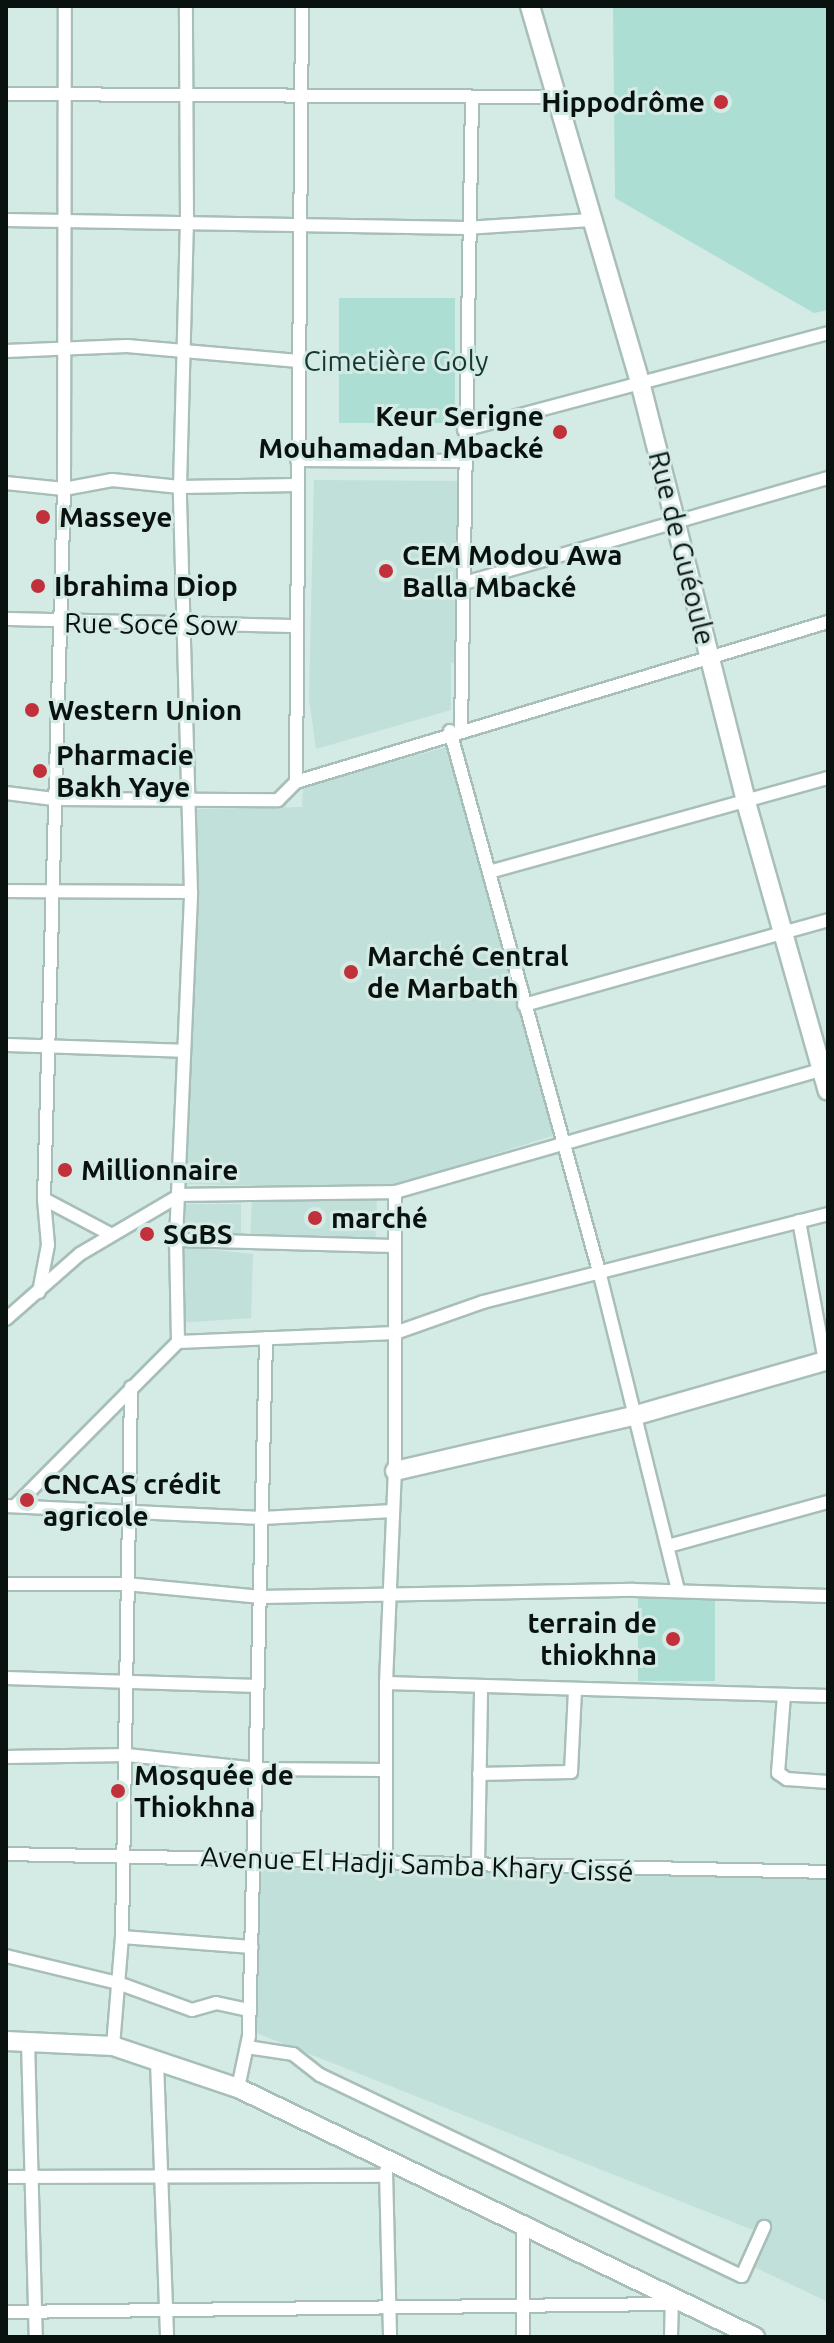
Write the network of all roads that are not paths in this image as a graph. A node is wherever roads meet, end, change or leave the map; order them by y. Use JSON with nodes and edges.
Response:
{"nodes":[{"id":1,"x":65,"y":6,"type":"edge"},
{"id":2,"x":186,"y":6,"type":"edge"},
{"id":3,"x":302,"y":6,"type":"edge"},
{"id":4,"x":530,"y":6,"type":"edge"},
{"id":5,"x":64,"y":93,"type":"junction"},
{"id":6,"x":6,"y":94,"type":"edge"},
{"id":7,"x":184,"y":94,"type":"junction"},
{"id":8,"x":557,"y":97,"type":"junction"},
{"id":9,"x":301,"y":98,"type":"junction"},
{"id":10,"x":472,"y":99,"type":"junction"},
{"id":11,"x":6,"y":220,"type":"edge"},
{"id":12,"x":63,"y":220,"type":"junction"},
{"id":13,"x":187,"y":220,"type":"junction"},
{"id":14,"x":591,"y":220,"type":"junction"},
{"id":15,"x":299,"y":221,"type":"junction"},
{"id":16,"x":466,"y":228,"type":"junction"},
{"id":17,"x":828,"y":333,"type":"edge"},
{"id":18,"x":61,"y":350,"type":"junction"},
{"id":19,"x":184,"y":350,"type":"junction"},
{"id":20,"x":6,"y":351,"type":"edge"},
{"id":21,"x":298,"y":361,"type":"junction"},
{"id":22,"x":640,"y":382,"type":"junction"},
{"id":23,"x":464,"y":430,"type":"junction"},
{"id":24,"x":297,"y":460,"type":"junction"},
{"id":25,"x":463,"y":461,"type":"junction"},
{"id":26,"x":828,"y":478,"type":"edge"},
{"id":27,"x":6,"y":483,"type":"edge"},
{"id":28,"x":297,"y":485,"type":"junction"},
{"id":29,"x":180,"y":487,"type":"junction"},
{"id":30,"x":64,"y":489,"type":"junction"},
{"id":31,"x":674,"y":521,"type":"junction"},
{"id":32,"x":464,"y":583,"type":"junction"},
{"id":33,"x":6,"y":619,"type":"edge"},
{"id":34,"x":58,"y":622,"type":"junction"},
{"id":35,"x":828,"y":622,"type":"edge"},
{"id":36,"x":182,"y":626,"type":"junction"},
{"id":37,"x":295,"y":626,"type":"junction"},
{"id":38,"x":709,"y":654,"type":"junction"},
{"id":39,"x":456,"y":730,"type":"junction"},
{"id":40,"x":828,"y":778,"type":"edge"},
{"id":41,"x":296,"y":782,"type":"junction"},
{"id":42,"x":6,"y":793,"type":"edge"},
{"id":43,"x":190,"y":797,"type":"junction"},
{"id":44,"x":54,"y":799,"type":"junction"},
{"id":45,"x":746,"y":802,"type":"junction"},
{"id":46,"x":489,"y":872,"type":"junction"},
{"id":47,"x":6,"y":891,"type":"edge"},
{"id":48,"x":53,"y":891,"type":"junction"},
{"id":49,"x":191,"y":892,"type":"junction"},
{"id":50,"x":828,"y":920,"type":"edge"},
{"id":51,"x":781,"y":932,"type":"junction"},
{"id":52,"x":524,"y":1005,"type":"junction"},
{"id":53,"x":6,"y":1045,"type":"edge"},
{"id":54,"x":48,"y":1046,"type":"junction"},
{"id":55,"x":184,"y":1051,"type":"junction"},
{"id":56,"x":825,"y":1068,"type":"edge"},
{"id":57,"x":828,"y":1091,"type":"edge"},
{"id":58,"x":561,"y":1144,"type":"junction"},
{"id":59,"x":100,"y":1170,"type":"dead end"},
{"id":60,"x":180,"y":1174,"type":"junction"},
{"id":61,"x":395,"y":1192,"type":"junction"},
{"id":62,"x":180,"y":1195,"type":"junction"},
{"id":63,"x":44,"y":1199,"type":"junction"},
{"id":64,"x":828,"y":1214,"type":"edge"},
{"id":65,"x":799,"y":1221,"type":"junction"},
{"id":66,"x":110,"y":1234,"type":"junction"},
{"id":67,"x":176,"y":1240,"type":"junction"},
{"id":68,"x":395,"y":1246,"type":"junction"},
{"id":69,"x":600,"y":1275,"type":"junction"},
{"id":70,"x":39,"y":1292,"type":"junction"},
{"id":71,"x":6,"y":1319,"type":"edge"},
{"id":72,"x":395,"y":1333,"type":"junction"},
{"id":73,"x":266,"y":1338,"type":"junction"},
{"id":74,"x":178,"y":1342,"type":"junction"},
{"id":75,"x":826,"y":1360,"type":"edge"},
{"id":76,"x":131,"y":1387,"type":"junction"},
{"id":77,"x":633,"y":1416,"type":"junction"},
{"id":78,"x":395,"y":1471,"type":"junction"},
{"id":79,"x":828,"y":1502,"type":"edge"},
{"id":80,"x":12,"y":1505,"type":"edge"},
{"id":81,"x":393,"y":1511,"type":"junction"},
{"id":82,"x":128,"y":1512,"type":"junction"},
{"id":83,"x":262,"y":1518,"type":"junction"},
{"id":84,"x":668,"y":1546,"type":"junction"},
{"id":85,"x":6,"y":1584,"type":"edge"},
{"id":86,"x":126,"y":1584,"type":"junction"},
{"id":87,"x":678,"y":1590,"type":"junction"},
{"id":88,"x":391,"y":1596,"type":"junction"},
{"id":89,"x":828,"y":1596,"type":"edge"},
{"id":90,"x":261,"y":1597,"type":"junction"},
{"id":91,"x":6,"y":1678,"type":"edge"},
{"id":92,"x":126,"y":1680,"type":"junction"},
{"id":93,"x":386,"y":1683,"type":"junction"},
{"id":94,"x":258,"y":1686,"type":"junction"},
{"id":95,"x":481,"y":1686,"type":"junction"},
{"id":96,"x":575,"y":1690,"type":"junction"},
{"id":97,"x":784,"y":1695,"type":"junction"},
{"id":98,"x":828,"y":1696,"type":"edge"},
{"id":99,"x":127,"y":1755,"type":"junction"},
{"id":100,"x":6,"y":1757,"type":"edge"},
{"id":101,"x":257,"y":1769,"type":"junction"},
{"id":102,"x":385,"y":1770,"type":"junction"},
{"id":103,"x":479,"y":1774,"type":"junction"},
{"id":104,"x":828,"y":1782,"type":"edge"},
{"id":105,"x":6,"y":1854,"type":"edge"},
{"id":106,"x":122,"y":1855,"type":"junction"},
{"id":107,"x":254,"y":1860,"type":"junction"},
{"id":108,"x":386,"y":1864,"type":"junction"},
{"id":109,"x":478,"y":1865,"type":"junction"},
{"id":110,"x":828,"y":1872,"type":"edge"},
{"id":111,"x":122,"y":1937,"type":"junction"},
{"id":112,"x":252,"y":1947,"type":"junction"},
{"id":113,"x":6,"y":1956,"type":"edge"},
{"id":114,"x":118,"y":1983,"type":"junction"},
{"id":115,"x":250,"y":2010,"type":"junction"},
{"id":116,"x":6,"y":2041,"type":"edge"},
{"id":117,"x":28,"y":2041,"type":"junction"},
{"id":118,"x":113,"y":2046,"type":"junction"},
{"id":119,"x":247,"y":2047,"type":"junction"},
{"id":120,"x":157,"y":2062,"type":"junction"},
{"id":121,"x":238,"y":2088,"type":"junction"},
{"id":122,"x":386,"y":2168,"type":"junction"},
{"id":123,"x":159,"y":2174,"type":"junction"},
{"id":124,"x":31,"y":2176,"type":"junction"},
{"id":125,"x":6,"y":2177,"type":"edge"},
{"id":126,"x":764,"y":2227,"type":"dead end"},
{"id":127,"x":523,"y":2228,"type":"junction"},
{"id":128,"x":671,"y":2299,"type":"junction"},
{"id":129,"x":389,"y":2305,"type":"junction"},
{"id":130,"x":166,"y":2308,"type":"junction"},
{"id":131,"x":522,"y":2308,"type":"junction"},
{"id":132,"x":6,"y":2312,"type":"edge"},
{"id":133,"x":35,"y":2312,"type":"junction"},
{"id":134,"x":36,"y":2337,"type":"edge"},
{"id":135,"x":167,"y":2337,"type":"edge"},
{"id":136,"x":390,"y":2337,"type":"edge"},
{"id":137,"x":523,"y":2337,"type":"edge"},
{"id":138,"x":671,"y":2337,"type":"edge"},
{"id":139,"x":755,"y":2337,"type":"edge"}],
"edges":[{"from":1,"to":5,"type":"street"},
{"from":2,"to":7,"type":"street"},
{"from":3,"to":9,"type":"street"},
{"from":4,"to":8,"type":"street","name":"Rue de Guéoule"},
{"from":5,"to":6,"type":"street"},
{"from":5,"to":7,"type":"street"},
{"from":5,"to":12,"type":"street"},
{"from":7,"to":9,"type":"street"},
{"from":7,"to":13,"type":"street"},
{"from":8,"to":10,"type":"street"},
{"from":8,"to":14,"type":"street","name":"Rue de Guéoule"},
{"from":9,"to":10,"type":"street"},
{"from":9,"to":15,"type":"street"},
{"from":10,"to":16,"type":"street"},
{"from":11,"to":12,"type":"street"},
{"from":12,"to":13,"type":"street"},
{"from":12,"to":18,"type":"street"},
{"from":13,"to":15,"type":"street"},
{"from":13,"to":19,"type":"street"},
{"from":14,"to":16,"type":"street"},
{"from":14,"to":22,"type":"street","name":"Rue de Guéoule"},
{"from":15,"to":16,"type":"street"},
{"from":15,"to":21,"type":"street"},
{"from":16,"to":23,"type":"street"},
{"from":17,"to":22,"type":"street"},
{"from":18,"to":19,"type":"street"},
{"from":18,"to":20,"type":"street"},
{"from":18,"to":30,"type":"street"},
{"from":19,"to":21,"type":"street"},
{"from":19,"to":29,"type":"street"},
{"from":21,"to":24,"type":"street"},
{"from":22,"to":23,"type":"street"},
{"from":22,"to":31,"type":"street","name":"Rue de Guéoule"},
{"from":23,"to":25,"type":"street"},
{"from":24,"to":25,"type":"street"},
{"from":24,"to":28,"type":"street"},
{"from":25,"to":32,"type":"street"},
{"from":26,"to":31,"type":"street"},
{"from":27,"to":30,"type":"street"},
{"from":28,"to":29,"type":"street"},
{"from":28,"to":37,"type":"street"},
{"from":29,"to":30,"type":"street"},
{"from":29,"to":36,"type":"street"},
{"from":30,"to":34,"type":"street"},
{"from":31,"to":32,"type":"street"},
{"from":31,"to":38,"type":"street","name":"Rue de Guéoule"},
{"from":32,"to":39,"type":"street"},
{"from":33,"to":34,"type":"street","name":"Rue Socé Sow"},
{"from":34,"to":36,"type":"street","name":"Rue Socé Sow"},
{"from":34,"to":44,"type":"street"},
{"from":35,"to":38,"type":"street"},
{"from":36,"to":37,"type":"street","name":"Rue Socé Sow"},
{"from":36,"to":43,"type":"street"},
{"from":37,"to":41,"type":"street"},
{"from":38,"to":39,"type":"street"},
{"from":38,"to":45,"type":"street","name":"Rue de Guéoule"},
{"from":39,"to":41,"type":"street"},
{"from":39,"to":46,"type":"street"},
{"from":40,"to":45,"type":"street"},
{"from":41,"to":43,"type":"street"},
{"from":42,"to":44,"type":"street"},
{"from":43,"to":44,"type":"street"},
{"from":43,"to":49,"type":"street"},
{"from":44,"to":48,"type":"street"},
{"from":45,"to":46,"type":"street"},
{"from":45,"to":51,"type":"street","name":"Rue de Guéoule"},
{"from":46,"to":52,"type":"street"},
{"from":47,"to":48,"type":"street"},
{"from":48,"to":49,"type":"street"},
{"from":48,"to":54,"type":"street"},
{"from":49,"to":55,"type":"street"},
{"from":50,"to":51,"type":"street"},
{"from":51,"to":52,"type":"street"},
{"from":51,"to":56,"type":"street","name":"Rue de Guéoule"},
{"from":52,"to":58,"type":"street"},
{"from":53,"to":54,"type":"street"},
{"from":54,"to":55,"type":"street"},
{"from":54,"to":63,"type":"street"},
{"from":55,"to":60,"type":"street"},
{"from":56,"to":57,"type":"street","name":"Rue de Guéoule"},
{"from":56,"to":58,"type":"street"},
{"from":58,"to":61,"type":"street"},
{"from":58,"to":69,"type":"street"},
{"from":59,"to":60,"type":"street"},
{"from":60,"to":62,"type":"street"},
{"from":61,"to":62,"type":"street"},
{"from":61,"to":68,"type":"street"},
{"from":62,"to":66,"type":"street"},
{"from":62,"to":67,"type":"street"},
{"from":63,"to":66,"type":"street"},
{"from":63,"to":70,"type":"street"},
{"from":64,"to":65,"type":"street"},
{"from":65,"to":69,"type":"street"},
{"from":65,"to":75,"type":"street"},
{"from":66,"to":70,"type":"street"},
{"from":67,"to":68,"type":"street"},
{"from":67,"to":74,"type":"street"},
{"from":68,"to":72,"type":"street"},
{"from":69,"to":72,"type":"street"},
{"from":69,"to":77,"type":"street"},
{"from":70,"to":71,"type":"street"},
{"from":72,"to":73,"type":"street"},
{"from":72,"to":78,"type":"street"},
{"from":73,"to":74,"type":"street"},
{"from":73,"to":83,"type":"street"},
{"from":74,"to":76,"type":"street"},
{"from":75,"to":77,"type":"street"},
{"from":76,"to":80,"type":"street"},
{"from":76,"to":82,"type":"street"},
{"from":77,"to":78,"type":"street"},
{"from":77,"to":84,"type":"street"},
{"from":78,"to":81,"type":"street"},
{"from":79,"to":84,"type":"street"},
{"from":80,"to":82,"type":"street"},
{"from":81,"to":83,"type":"street"},
{"from":81,"to":88,"type":"street"},
{"from":82,"to":83,"type":"street"},
{"from":82,"to":86,"type":"street"},
{"from":83,"to":90,"type":"street"},
{"from":84,"to":87,"type":"street"},
{"from":85,"to":86,"type":"street"},
{"from":86,"to":90,"type":"street"},
{"from":86,"to":92,"type":"street"},
{"from":87,"to":88,"type":"street"},
{"from":87,"to":89,"type":"street"},
{"from":88,"to":90,"type":"street"},
{"from":88,"to":93,"type":"street"},
{"from":90,"to":94,"type":"street"},
{"from":91,"to":92,"type":"street"},
{"from":92,"to":94,"type":"street"},
{"from":92,"to":99,"type":"street"},
{"from":93,"to":95,"type":"street"},
{"from":93,"to":102,"type":"street"},
{"from":94,"to":101,"type":"street"},
{"from":95,"to":96,"type":"street"},
{"from":95,"to":103,"type":"street"},
{"from":96,"to":97,"type":"street"},
{"from":96,"to":103,"type":"street"},
{"from":97,"to":98,"type":"street"},
{"from":97,"to":104,"type":"street"},
{"from":99,"to":100,"type":"street"},
{"from":99,"to":101,"type":"street"},
{"from":99,"to":106,"type":"street"},
{"from":101,"to":102,"type":"street"},
{"from":101,"to":107,"type":"street"},
{"from":102,"to":108,"type":"street"},
{"from":103,"to":109,"type":"street"},
{"from":105,"to":106,"type":"street","name":"Avenue El Hadji Samba Khary Cissé"},
{"from":106,"to":107,"type":"street","name":"Avenue El Hadji Samba Khary Cissé"},
{"from":106,"to":111,"type":"street"},
{"from":107,"to":108,"type":"street","name":"Avenue El Hadji Samba Khary Cissé"},
{"from":107,"to":112,"type":"street"},
{"from":108,"to":109,"type":"street","name":"Avenue El Hadji Samba Khary Cissé"},
{"from":109,"to":110,"type":"street","name":"Avenue El Hadji Samba Khary Cissé"},
{"from":111,"to":112,"type":"street"},
{"from":111,"to":114,"type":"street"},
{"from":112,"to":115,"type":"street"},
{"from":113,"to":114,"type":"street"},
{"from":114,"to":115,"type":"street"},
{"from":114,"to":118,"type":"street"},
{"from":115,"to":119,"type":"street"},
{"from":116,"to":117,"type":"street"},
{"from":117,"to":118,"type":"street"},
{"from":117,"to":124,"type":"street"},
{"from":118,"to":120,"type":"street"},
{"from":119,"to":121,"type":"street"},
{"from":119,"to":126,"type":"street"},
{"from":120,"to":121,"type":"street"},
{"from":120,"to":123,"type":"street"},
{"from":121,"to":122,"type":"street"},
{"from":122,"to":123,"type":"street"},
{"from":122,"to":127,"type":"street"},
{"from":122,"to":129,"type":"street"},
{"from":123,"to":124,"type":"street"},
{"from":123,"to":130,"type":"street"},
{"from":124,"to":125,"type":"street"},
{"from":124,"to":133,"type":"street"},
{"from":127,"to":128,"type":"street"},
{"from":127,"to":131,"type":"street"},
{"from":128,"to":131,"type":"street"},
{"from":128,"to":138,"type":"street"},
{"from":128,"to":139,"type":"street"},
{"from":129,"to":130,"type":"street"},
{"from":129,"to":131,"type":"street"},
{"from":129,"to":136,"type":"street"},
{"from":130,"to":133,"type":"street"},
{"from":130,"to":135,"type":"street"},
{"from":131,"to":137,"type":"street"},
{"from":132,"to":133,"type":"street"},
{"from":133,"to":134,"type":"street"}]}
